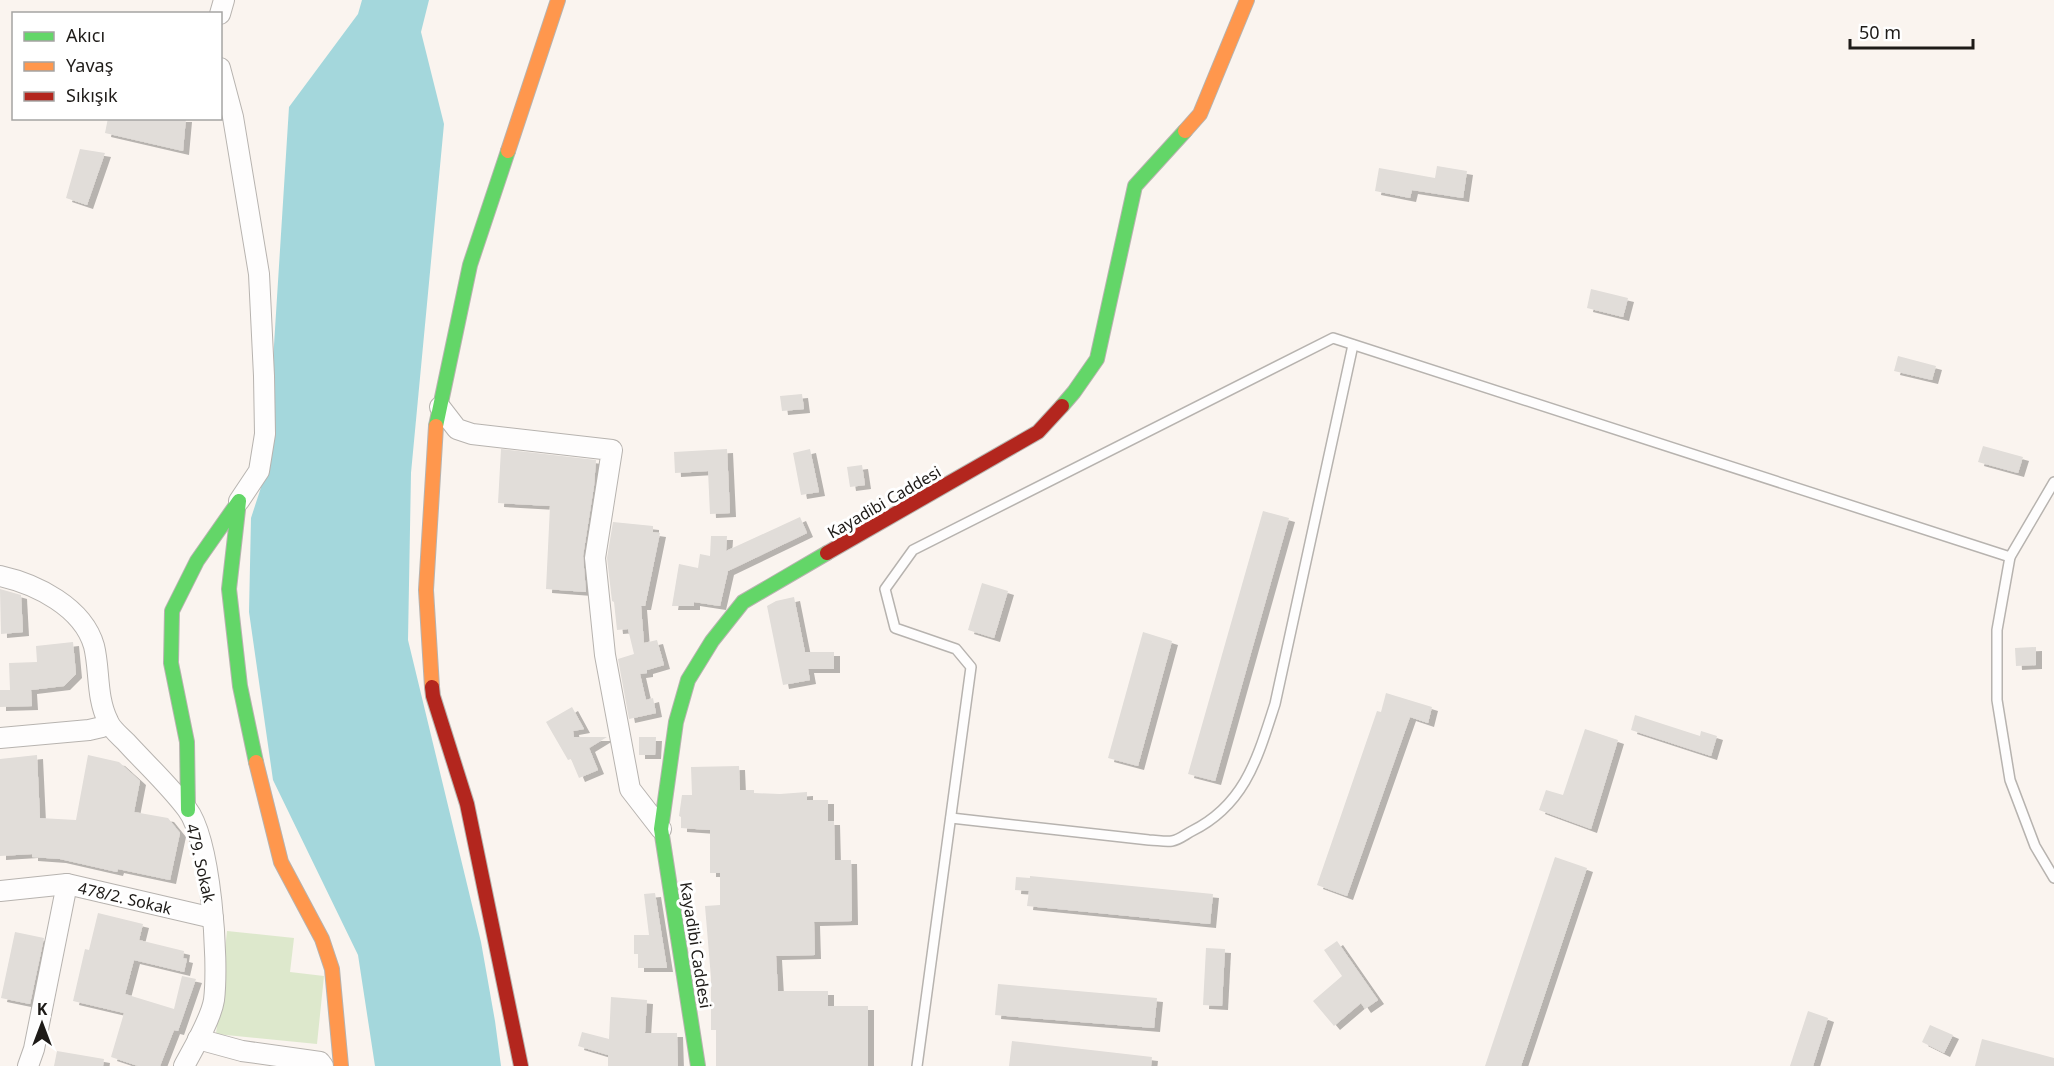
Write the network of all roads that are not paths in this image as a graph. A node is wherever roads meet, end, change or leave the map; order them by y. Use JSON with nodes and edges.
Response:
{"nodes":[{"id":1,"x":558,"y":0,"type":"edge"},
{"id":2,"x":1247,"y":0,"type":"edge"},
{"id":3,"x":222,"y":76,"type":"edge"},
{"id":4,"x":1353,"y":345,"type":"junction"},
{"id":5,"x":440,"y":407,"type":"junction"},
{"id":6,"x":2054,"y":482,"type":"edge"},
{"id":7,"x":239,"y":501,"type":"junction"},
{"id":8,"x":2010,"y":557,"type":"junction"},
{"id":9,"x":0,"y":576,"type":"edge"},
{"id":10,"x":108,"y":723,"type":"junction"},
{"id":11,"x":0,"y":738,"type":"edge"},
{"id":12,"x":188,"y":810,"type":"junction"},
{"id":13,"x":951,"y":818,"type":"junction"},
{"id":14,"x":661,"y":828,"type":"junction"},
{"id":15,"x":2054,"y":878,"type":"edge"},
{"id":16,"x":67,"y":884,"type":"junction"},
{"id":17,"x":0,"y":891,"type":"edge"},
{"id":18,"x":213,"y":918,"type":"junction"},
{"id":19,"x":198,"y":1039,"type":"junction"},
{"id":20,"x":28,"y":1066,"type":"edge"},
{"id":21,"x":184,"y":1066,"type":"edge"},
{"id":22,"x":323,"y":1066,"type":"edge"},
{"id":23,"x":340,"y":1066,"type":"edge"},
{"id":24,"x":521,"y":1066,"type":"edge"},
{"id":25,"x":698,"y":1066,"type":"edge"},
{"id":26,"x":917,"y":1066,"type":"edge"}],
"edges":[{"from":1,"to":5,"type":"street"},
{"from":2,"to":14,"type":"street","name":"Kayadibi Caddesi"},
{"from":3,"to":7,"type":"street"},
{"from":4,"to":8,"type":"lane"},
{"from":4,"to":13,"type":"lane"},
{"from":4,"to":13,"type":"lane"},
{"from":5,"to":14,"type":"street"},
{"from":5,"to":24,"type":"street"},
{"from":6,"to":8,"type":"lane"},
{"from":7,"to":12,"type":"street"},
{"from":7,"to":23,"type":"street"},
{"from":8,"to":15,"type":"lane"},
{"from":9,"to":10,"type":"street"},
{"from":10,"to":11,"type":"street"},
{"from":10,"to":12,"type":"street","name":"479. Sokak"},
{"from":12,"to":18,"type":"street","name":"479. Sokak"},
{"from":13,"to":26,"type":"lane"},
{"from":14,"to":25,"type":"street","name":"Kayadibi Caddesi"},
{"from":16,"to":17,"type":"street","name":"478/2. Sokak"},
{"from":16,"to":18,"type":"street","name":"478/2. Sokak"},
{"from":16,"to":20,"type":"street"},
{"from":18,"to":19,"type":"street","name":"479. Sokak"},
{"from":19,"to":21,"type":"street","name":"479. Sokak"},
{"from":19,"to":22,"type":"street"}]}
